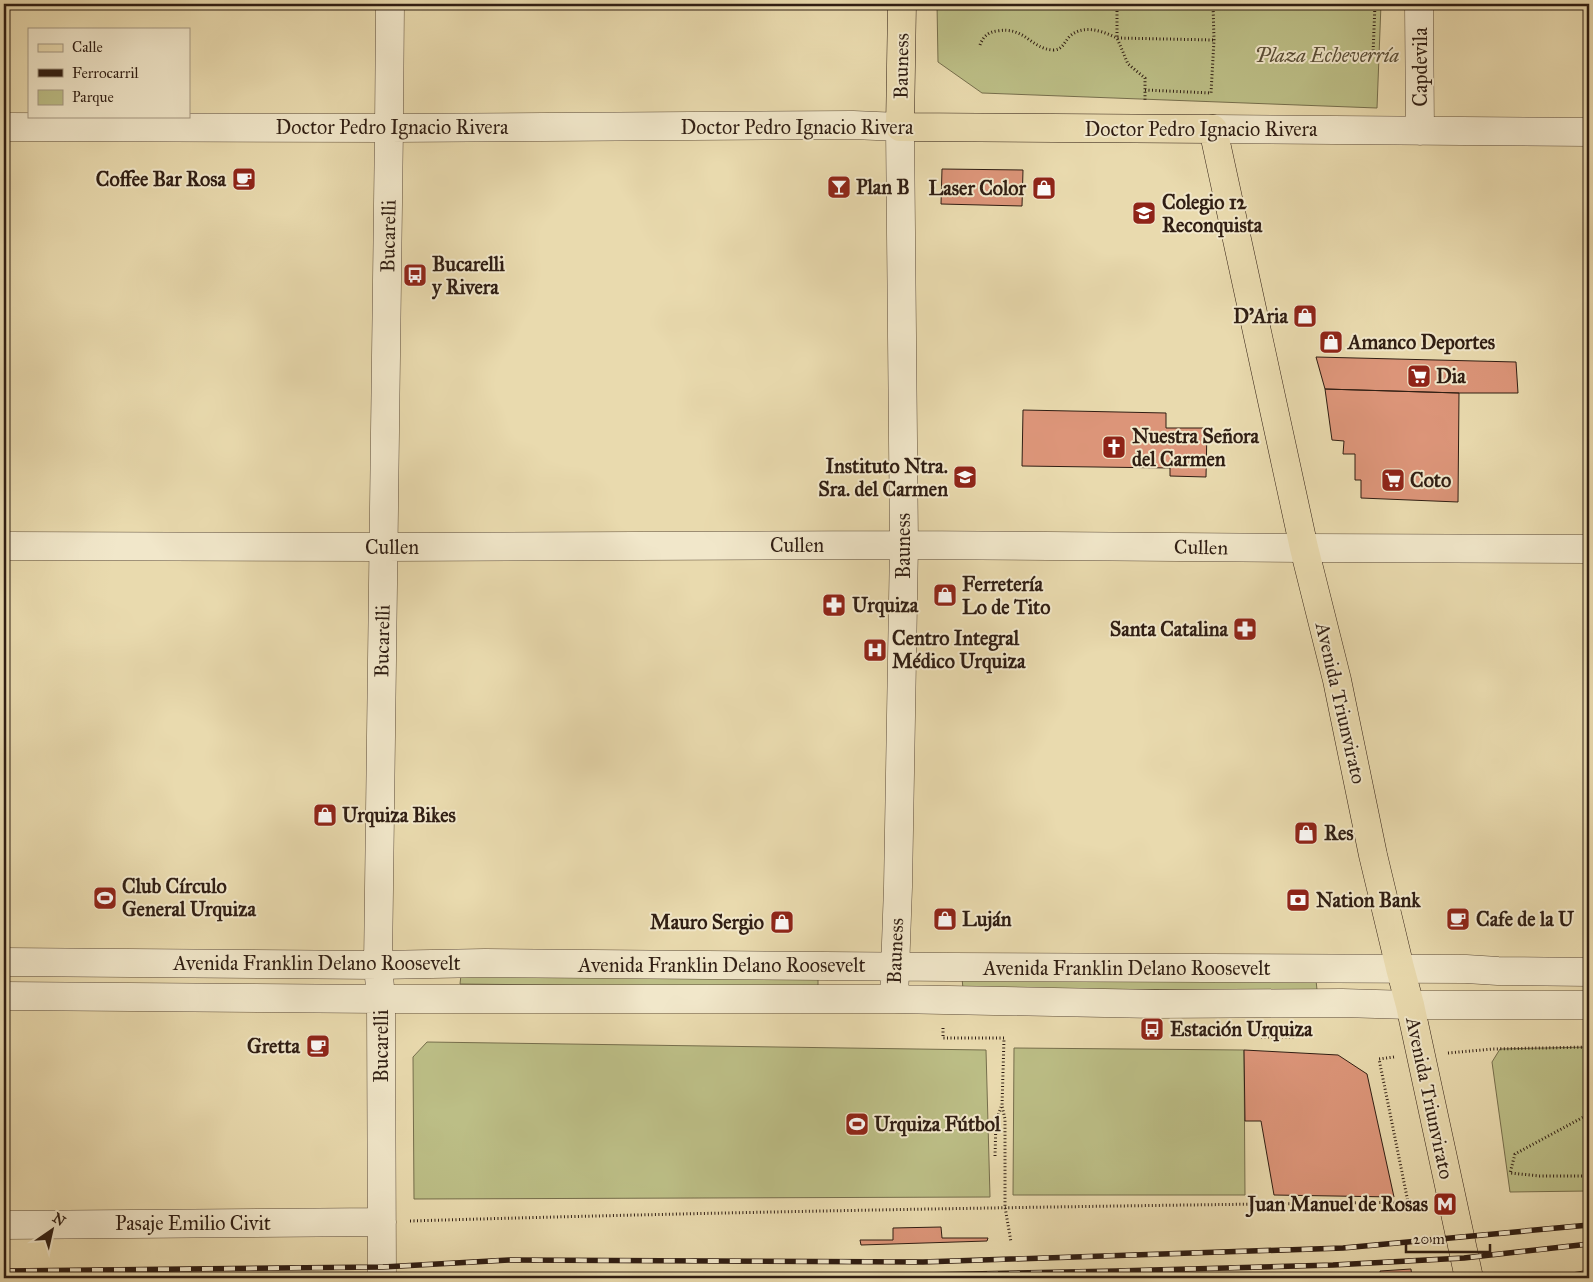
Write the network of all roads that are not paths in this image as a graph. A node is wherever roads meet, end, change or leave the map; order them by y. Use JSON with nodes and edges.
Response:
{"nodes":[{"id":1,"x":390,"y":4,"type":"edge"},
{"id":2,"x":902,"y":4,"type":"edge"},
{"id":3,"x":1419,"y":4,"type":"edge"},
{"id":4,"x":4,"y":127,"type":"edge"},
{"id":5,"x":900,"y":127,"type":"junction"},
{"id":6,"x":389,"y":128,"type":"junction"},
{"id":7,"x":1212,"y":128,"type":"junction"},
{"id":8,"x":1420,"y":131,"type":"junction"},
{"id":9,"x":1589,"y":132,"type":"edge"},
{"id":10,"x":904,"y":544,"type":"junction"},
{"id":11,"x":4,"y":546,"type":"edge"},
{"id":12,"x":383,"y":547,"type":"junction"},
{"id":13,"x":1304,"y":548,"type":"junction"},
{"id":14,"x":1589,"y":549,"type":"edge"},
{"id":15,"x":4,"y":962,"type":"edge"},
{"id":16,"x":378,"y":965,"type":"junction"},
{"id":17,"x":895,"y":967,"type":"junction"},
{"id":18,"x":1400,"y":968,"type":"junction"},
{"id":19,"x":1589,"y":972,"type":"edge"},
{"id":20,"x":4,"y":996,"type":"edge"},
{"id":21,"x":381,"y":999,"type":"junction"},
{"id":22,"x":894,"y":999,"type":"junction"},
{"id":23,"x":1410,"y":1005,"type":"junction"},
{"id":24,"x":1589,"y":1005,"type":"edge"},
{"id":25,"x":382,"y":1222,"type":"junction"},
{"id":26,"x":4,"y":1225,"type":"edge"},
{"id":27,"x":382,"y":1278,"type":"edge"},
{"id":28,"x":1468,"y":1278,"type":"edge"}],
"edges":[{"from":1,"to":6,"type":"street","name":"Bucarelli"},
{"from":2,"to":5,"type":"main road","name":"Bauness"},
{"from":3,"to":8,"type":"street","name":"Capdevila"},
{"from":4,"to":6,"type":"street","name":"Doctor Pedro Ignacio Rivera"},
{"from":5,"to":6,"type":"street","name":"Doctor Pedro Ignacio Rivera"},
{"from":5,"to":7,"type":"main road","name":"Doctor Pedro Ignacio Rivera"},
{"from":5,"to":10,"type":"street","name":"Bauness"},
{"from":6,"to":12,"type":"street","name":"Bucarelli"},
{"from":7,"to":8,"type":"street","name":"Doctor Pedro Ignacio Rivera"},
{"from":7,"to":13,"type":"main road","name":"Avenida Triunvirato"},
{"from":8,"to":9,"type":"street","name":"Doctor Pedro Ignacio Rivera"},
{"from":10,"to":12,"type":"street","name":"Cullen"},
{"from":10,"to":13,"type":"street","name":"Cullen"},
{"from":10,"to":17,"type":"street","name":"Bauness"},
{"from":11,"to":12,"type":"street","name":"Cullen"},
{"from":12,"to":16,"type":"street","name":"Bucarelli"},
{"from":13,"to":14,"type":"street","name":"Cullen"},
{"from":13,"to":18,"type":"main road","name":"Avenida Triunvirato"},
{"from":15,"to":16,"type":"street","name":"Avenida Franklin Delano Roosevelt"},
{"from":16,"to":17,"type":"street","name":"Avenida Franklin Delano Roosevelt"},
{"from":16,"to":21,"type":"street","name":"Bucarelli"},
{"from":17,"to":18,"type":"street","name":"Avenida Franklin Delano Roosevelt"},
{"from":17,"to":22,"type":"street","name":"Bauness"},
{"from":18,"to":19,"type":"street","name":"Avenida Franklin Delano Roosevelt"},
{"from":18,"to":23,"type":"main road","name":"Avenida Triunvirato"},
{"from":20,"to":21,"type":"street","name":"Avenida Franklin Delano Roosevelt"},
{"from":21,"to":22,"type":"street","name":"Avenida Franklin Delano Roosevelt"},
{"from":21,"to":25,"type":"street","name":"Bucarelli"},
{"from":22,"to":23,"type":"street","name":"Avenida Franklin Delano Roosevelt"},
{"from":23,"to":24,"type":"street","name":"Avenida Franklin Delano Roosevelt"},
{"from":23,"to":28,"type":"main road","name":"Avenida Triunvirato"},
{"from":25,"to":26,"type":"street","name":"Pasaje Emilio Civit"},
{"from":25,"to":27,"type":"street","name":"Bucarelli"}]}
